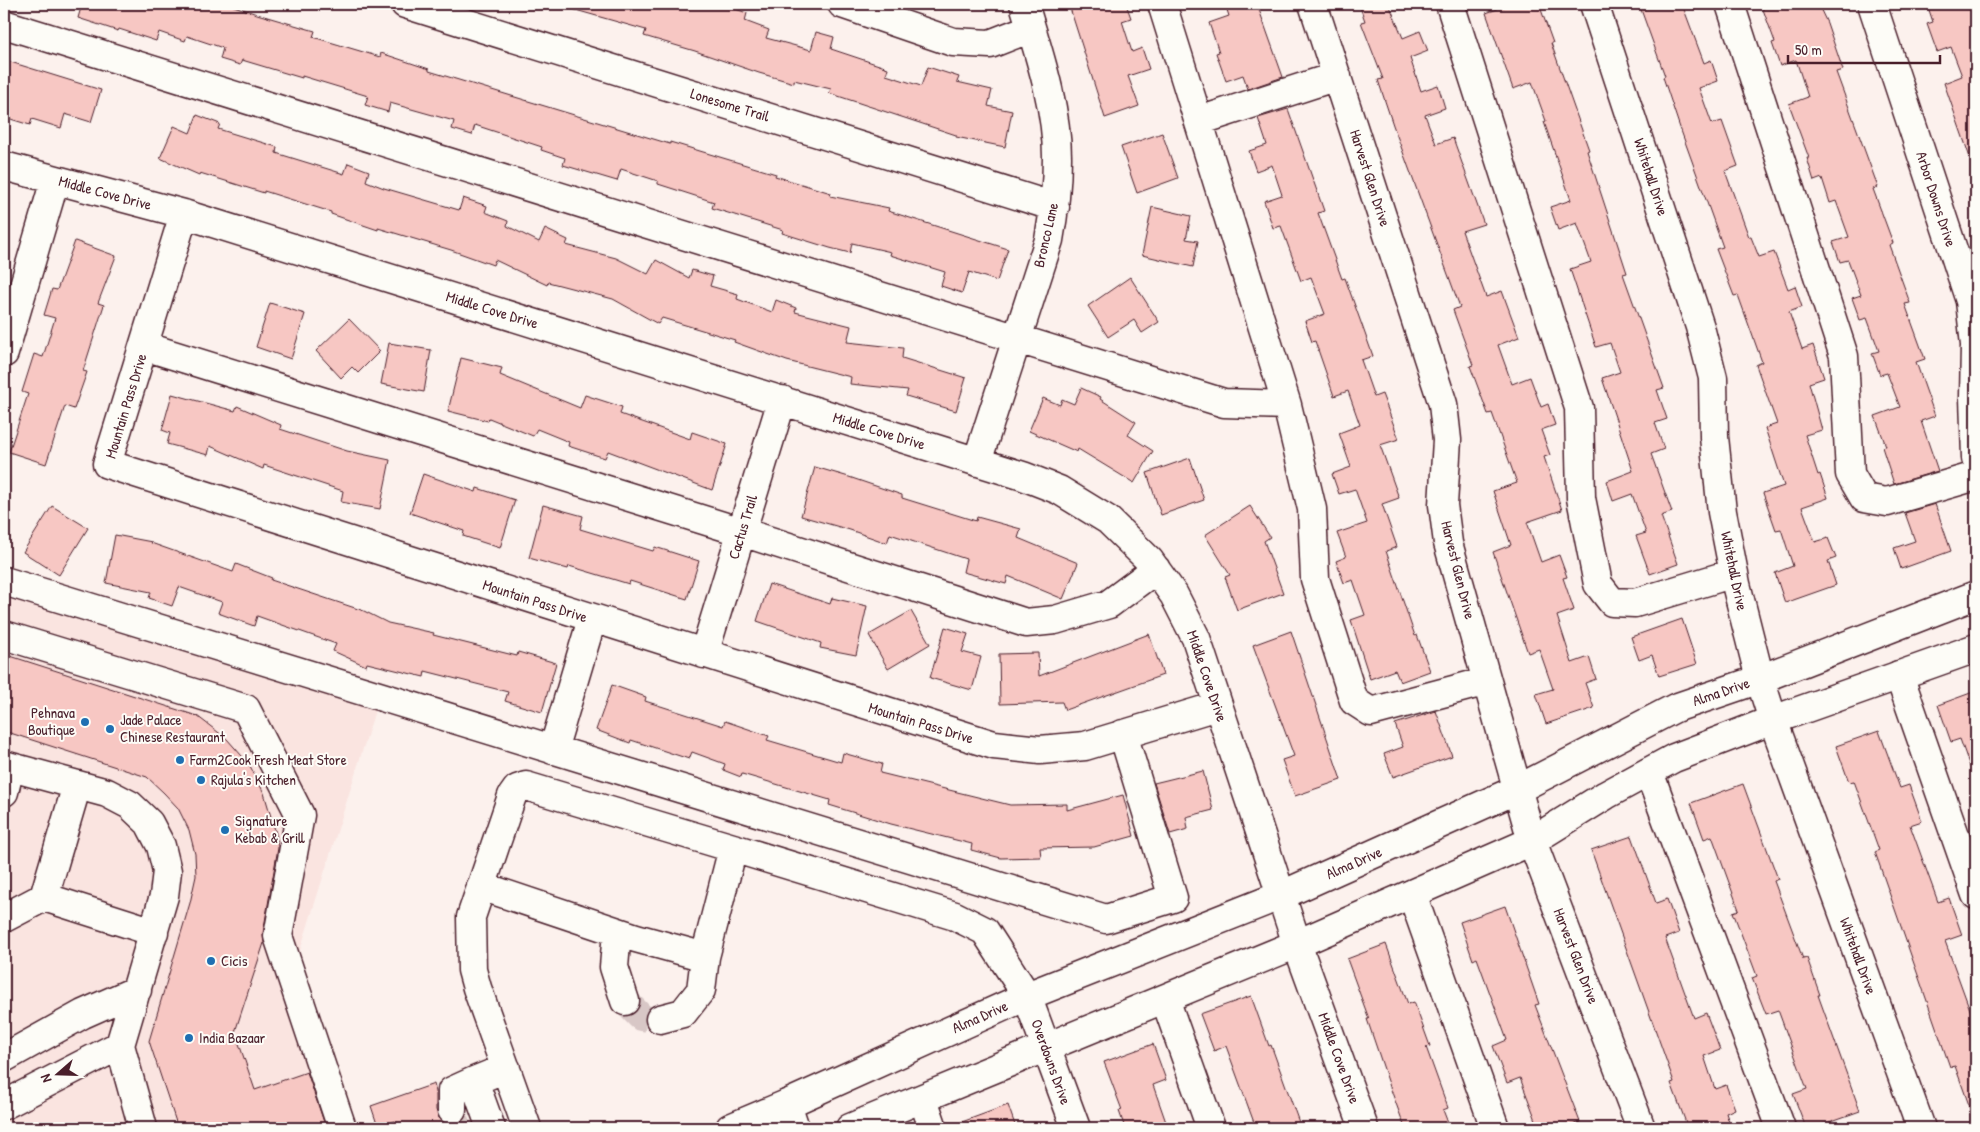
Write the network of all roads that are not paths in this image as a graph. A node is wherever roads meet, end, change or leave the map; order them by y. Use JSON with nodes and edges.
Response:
{"nodes":[{"id":1,"x":405,"y":4,"type":"edge"},
{"id":2,"x":842,"y":4,"type":"edge"},
{"id":3,"x":1162,"y":4,"type":"edge"},
{"id":4,"x":1313,"y":4,"type":"edge"},
{"id":5,"x":1450,"y":4,"type":"edge"},
{"id":6,"x":1594,"y":4,"type":"edge"},
{"id":7,"x":1730,"y":4,"type":"edge"},
{"id":8,"x":1872,"y":4,"type":"edge"},
{"id":9,"x":1027,"y":16,"type":"edge"},
{"id":10,"x":4,"y":24,"type":"edge"},
{"id":11,"x":1337,"y":76,"type":"junction"},
{"id":12,"x":1199,"y":121,"type":"junction"},
{"id":13,"x":4,"y":166,"type":"edge"},
{"id":14,"x":55,"y":180,"type":"junction"},
{"id":15,"x":1055,"y":207,"type":"junction"},
{"id":16,"x":184,"y":214,"type":"junction"},
{"id":17,"x":1016,"y":339,"type":"junction"},
{"id":18,"x":144,"y":346,"type":"junction"},
{"id":19,"x":4,"y":352,"type":"edge"},
{"id":20,"x":782,"y":400,"type":"junction"},
{"id":21,"x":1287,"y":405,"type":"junction"},
{"id":22,"x":1976,"y":458,"type":"edge"},
{"id":23,"x":977,"y":462,"type":"junction"},
{"id":24,"x":1976,"y":476,"type":"edge"},
{"id":25,"x":742,"y":532,"type":"junction"},
{"id":26,"x":1156,"y":569,"type":"junction"},
{"id":27,"x":1734,"y":573,"type":"junction"},
{"id":28,"x":4,"y":581,"type":"edge"},
{"id":29,"x":1976,"y":595,"type":"edge"},
{"id":30,"x":592,"y":619,"type":"junction"},
{"id":31,"x":4,"y":635,"type":"edge"},
{"id":32,"x":1976,"y":648,"type":"edge"},
{"id":33,"x":704,"y":654,"type":"junction"},
{"id":34,"x":1899,"y":676,"type":"junction"},
{"id":35,"x":1760,"y":679,"type":"junction"},
{"id":36,"x":1487,"y":681,"type":"junction"},
{"id":37,"x":1217,"y":706,"type":"junction"},
{"id":38,"x":1773,"y":720,"type":"junction"},
{"id":39,"x":1124,"y":734,"type":"junction"},
{"id":40,"x":553,"y":750,"type":"junction"},
{"id":41,"x":1649,"y":772,"type":"junction"},
{"id":42,"x":6,"y":775,"type":"edge"},
{"id":43,"x":77,"y":785,"type":"junction"},
{"id":44,"x":1518,"y":789,"type":"junction"},
{"id":45,"x":1532,"y":841,"type":"junction"},
{"id":46,"x":733,"y":848,"type":"junction"},
{"id":47,"x":481,"y":886,"type":"junction"},
{"id":48,"x":1412,"y":894,"type":"junction"},
{"id":49,"x":1282,"y":895,"type":"junction"},
{"id":50,"x":1976,"y":896,"type":"edge"},
{"id":51,"x":44,"y":897,"type":"junction"},
{"id":52,"x":4,"y":918,"type":"edge"},
{"id":53,"x":154,"y":932,"type":"junction"},
{"id":54,"x":617,"y":932,"type":"junction"},
{"id":55,"x":1297,"y":944,"type":"junction"},
{"id":56,"x":705,"y":957,"type":"junction"},
{"id":57,"x":137,"y":990,"type":"junction"},
{"id":58,"x":1027,"y":996,"type":"junction"},
{"id":59,"x":625,"y":1000,"type":"tunnel mouth"},
{"id":60,"x":1165,"y":1000,"type":"junction"},
{"id":61,"x":660,"y":1019,"type":"tunnel mouth"},
{"id":62,"x":120,"y":1045,"type":"junction"},
{"id":63,"x":1046,"y":1049,"type":"junction"},
{"id":64,"x":4,"y":1058,"type":"edge"},
{"id":65,"x":506,"y":1068,"type":"junction"},
{"id":66,"x":474,"y":1081,"type":"junction"},
{"id":67,"x":923,"y":1099,"type":"junction"},
{"id":68,"x":4,"y":1105,"type":"edge"},
{"id":69,"x":452,"y":1110,"type":"tunnel mouth"},
{"id":70,"x":791,"y":1116,"type":"edge"},
{"id":71,"x":143,"y":1128,"type":"edge"},
{"id":72,"x":342,"y":1128,"type":"edge"},
{"id":73,"x":491,"y":1128,"type":"edge"},
{"id":74,"x":527,"y":1128,"type":"edge"},
{"id":75,"x":730,"y":1128,"type":"edge"},
{"id":76,"x":850,"y":1128,"type":"edge"},
{"id":77,"x":933,"y":1128,"type":"edge"},
{"id":78,"x":1076,"y":1128,"type":"edge"},
{"id":79,"x":1211,"y":1128,"type":"edge"},
{"id":80,"x":1364,"y":1128,"type":"edge"},
{"id":81,"x":1495,"y":1128,"type":"edge"},
{"id":82,"x":1641,"y":1128,"type":"edge"},
{"id":83,"x":1781,"y":1128,"type":"edge"},
{"id":84,"x":1920,"y":1128,"type":"edge"}],
"edges":[{"from":1,"to":15,"type":"street","name":"Lonesome Trail"},
{"from":2,"to":9,"type":"street"},
{"from":3,"to":12,"type":"street"},
{"from":4,"to":11,"type":"street","name":"Harvest Glen Drive"},
{"from":5,"to":27,"type":"street"},
{"from":6,"to":27,"type":"street","name":"Whitehall Drive"},
{"from":7,"to":24,"type":"street"},
{"from":8,"to":22,"type":"street","name":"Arbor Downs Drive"},
{"from":9,"to":15,"type":"street","name":"Bronco Lane"},
{"from":10,"to":17,"type":"street"},
{"from":11,"to":12,"type":"street"},
{"from":11,"to":36,"type":"street","name":"Harvest Glen Drive"},
{"from":12,"to":21,"type":"street"},
{"from":13,"to":14,"type":"street","name":"Middle Cove Drive"},
{"from":14,"to":16,"type":"street","name":"Middle Cove Drive"},
{"from":14,"to":19,"type":"street"},
{"from":15,"to":17,"type":"street","name":"Bronco Lane"},
{"from":16,"to":18,"type":"street","name":"Mountain Pass Drive"},
{"from":16,"to":20,"type":"street","name":"Middle Cove Drive"},
{"from":17,"to":21,"type":"street"},
{"from":17,"to":23,"type":"street","name":"Bronco Lane"},
{"from":18,"to":25,"type":"street"},
{"from":18,"to":30,"type":"street","name":"Mountain Pass Drive"},
{"from":20,"to":23,"type":"street","name":"Middle Cove Drive"},
{"from":20,"to":25,"type":"street","name":"Cactus Trail"},
{"from":21,"to":36,"type":"street"},
{"from":23,"to":26,"type":"street","name":"Middle Cove Drive"},
{"from":25,"to":26,"type":"street"},
{"from":25,"to":33,"type":"street","name":"Cactus Trail"},
{"from":26,"to":37,"type":"street","name":"Middle Cove Drive"},
{"from":27,"to":35,"type":"street","name":"Whitehall Drive"},
{"from":28,"to":40,"type":"street"},
{"from":29,"to":35,"type":"street","name":"Alma Drive"},
{"from":30,"to":33,"type":"street","name":"Mountain Pass Drive"},
{"from":30,"to":40,"type":"street"},
{"from":31,"to":72,"type":"street"},
{"from":32,"to":34,"type":"street"},
{"from":33,"to":39,"type":"street","name":"Mountain Pass Drive"},
{"from":34,"to":38,"type":"street"},
{"from":34,"to":50,"type":"street"},
{"from":35,"to":38,"type":"street","name":"Whitehall Drive"},
{"from":35,"to":44,"type":"street","name":"Alma Drive"},
{"from":36,"to":44,"type":"street","name":"Harvest Glen Drive"},
{"from":37,"to":39,"type":"street","name":"Mountain Pass Drive"},
{"from":37,"to":49,"type":"street","name":"Middle Cove Drive"},
{"from":38,"to":41,"type":"street"},
{"from":38,"to":84,"type":"street","name":"Whitehall Drive"},
{"from":39,"to":40,"type":"street"},
{"from":41,"to":45,"type":"street"},
{"from":41,"to":83,"type":"street"},
{"from":42,"to":43,"type":"street"},
{"from":43,"to":51,"type":"street"},
{"from":43,"to":53,"type":"street"},
{"from":44,"to":45,"type":"street","name":"Harvest Glen Drive"},
{"from":44,"to":49,"type":"street","name":"Alma Drive"},
{"from":45,"to":48,"type":"street"},
{"from":45,"to":82,"type":"street","name":"Harvest Glen Drive"},
{"from":46,"to":47,"type":"street","name":"Overdowns Drive"},
{"from":46,"to":56,"type":"street"},
{"from":46,"to":58,"type":"street","name":"Overdowns Drive"},
{"from":47,"to":54,"type":"street"},
{"from":47,"to":65,"type":"street"},
{"from":48,"to":55,"type":"street"},
{"from":48,"to":81,"type":"street"},
{"from":49,"to":55,"type":"street","name":"Middle Cove Drive"},
{"from":49,"to":58,"type":"street","name":"Alma Drive"},
{"from":51,"to":52,"type":"street"},
{"from":51,"to":53,"type":"street"},
{"from":53,"to":57,"type":"street"},
{"from":54,"to":56,"type":"street"},
{"from":54,"to":59,"type":"street"},
{"from":55,"to":60,"type":"street"},
{"from":55,"to":80,"type":"street","name":"Middle Cove Drive"},
{"from":56,"to":61,"type":"street"},
{"from":57,"to":62,"type":"street"},
{"from":57,"to":64,"type":"street"},
{"from":58,"to":63,"type":"street","name":"Overdowns Drive"},
{"from":58,"to":70,"type":"street","name":"Alma Drive"},
{"from":60,"to":63,"type":"street"},
{"from":60,"to":79,"type":"street"},
{"from":62,"to":68,"type":"street"},
{"from":62,"to":71,"type":"street"},
{"from":63,"to":67,"type":"street"},
{"from":63,"to":78,"type":"street","name":"Overdowns Drive"},
{"from":65,"to":66,"type":"street"},
{"from":65,"to":74,"type":"street"},
{"from":66,"to":69,"type":"street"},
{"from":66,"to":73,"type":"street"},
{"from":67,"to":76,"type":"street"},
{"from":67,"to":77,"type":"street"},
{"from":70,"to":75,"type":"street","name":"Alma Drive"}]}
